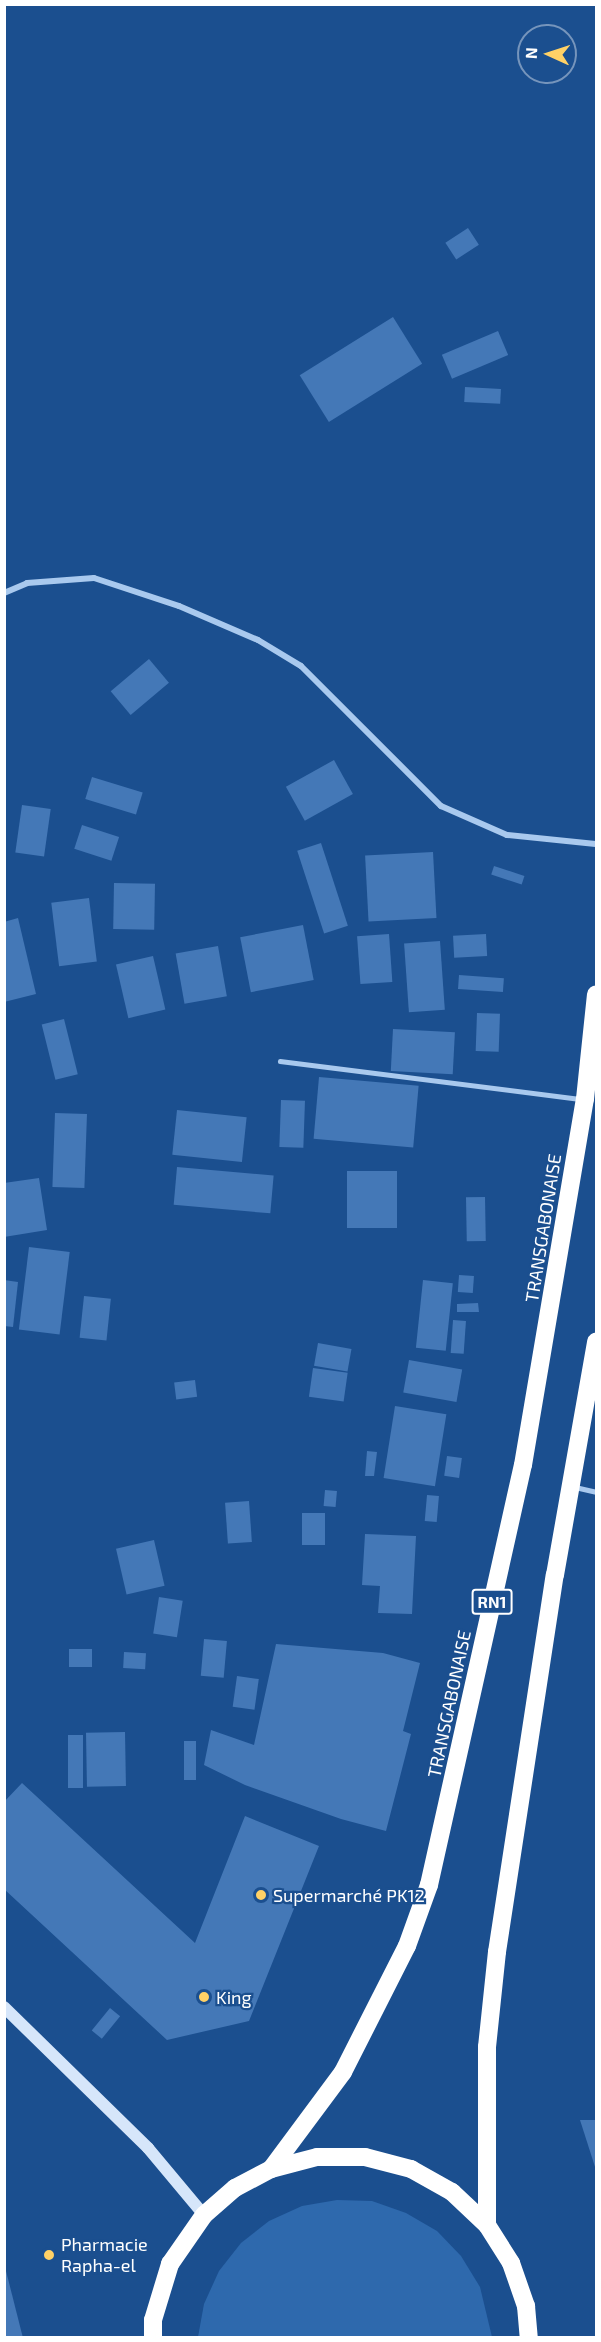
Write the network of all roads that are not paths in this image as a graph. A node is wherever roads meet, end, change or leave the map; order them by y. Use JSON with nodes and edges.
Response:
{"nodes":[{"id":1,"x":4,"y":593,"type":"edge"},
{"id":2,"x":597,"y":844,"type":"edge"},
{"id":3,"x":597,"y":995,"type":"edge"},
{"id":4,"x":280,"y":1061,"type":"dead end"},
{"id":5,"x":585,"y":1099,"type":"junction"},
{"id":6,"x":597,"y":1342,"type":"edge"},
{"id":7,"x":570,"y":1486,"type":"junction"},
{"id":8,"x":597,"y":1491,"type":"edge"},
{"id":9,"x":4,"y":2007,"type":"edge"},
{"id":10,"x":271,"y":2169,"type":"junction"},
{"id":11,"x":204,"y":2215,"type":"junction"},
{"id":12,"x":487,"y":2225,"type":"junction"},
{"id":13,"x":153,"y":2337,"type":"edge"},
{"id":14,"x":529,"y":2337,"type":"edge"}],
"edges":[{"from":1,"to":2,"type":"street"},
{"from":3,"to":5,"type":"highway","name":"TRANSGABONAISE","number":"RN1"},
{"from":4,"to":5,"type":"lane"},
{"from":5,"to":10,"type":"highway","name":"TRANSGABONAISE","number":"RN1"},
{"from":6,"to":7,"type":"highway"},
{"from":7,"to":8,"type":"lane"},
{"from":7,"to":12,"type":"highway"},
{"from":9,"to":11,"type":"street"},
{"from":10,"to":11,"type":"highway"},
{"from":10,"to":12,"type":"highway"},
{"from":11,"to":13,"type":"highway"},
{"from":12,"to":14,"type":"highway"}]}
